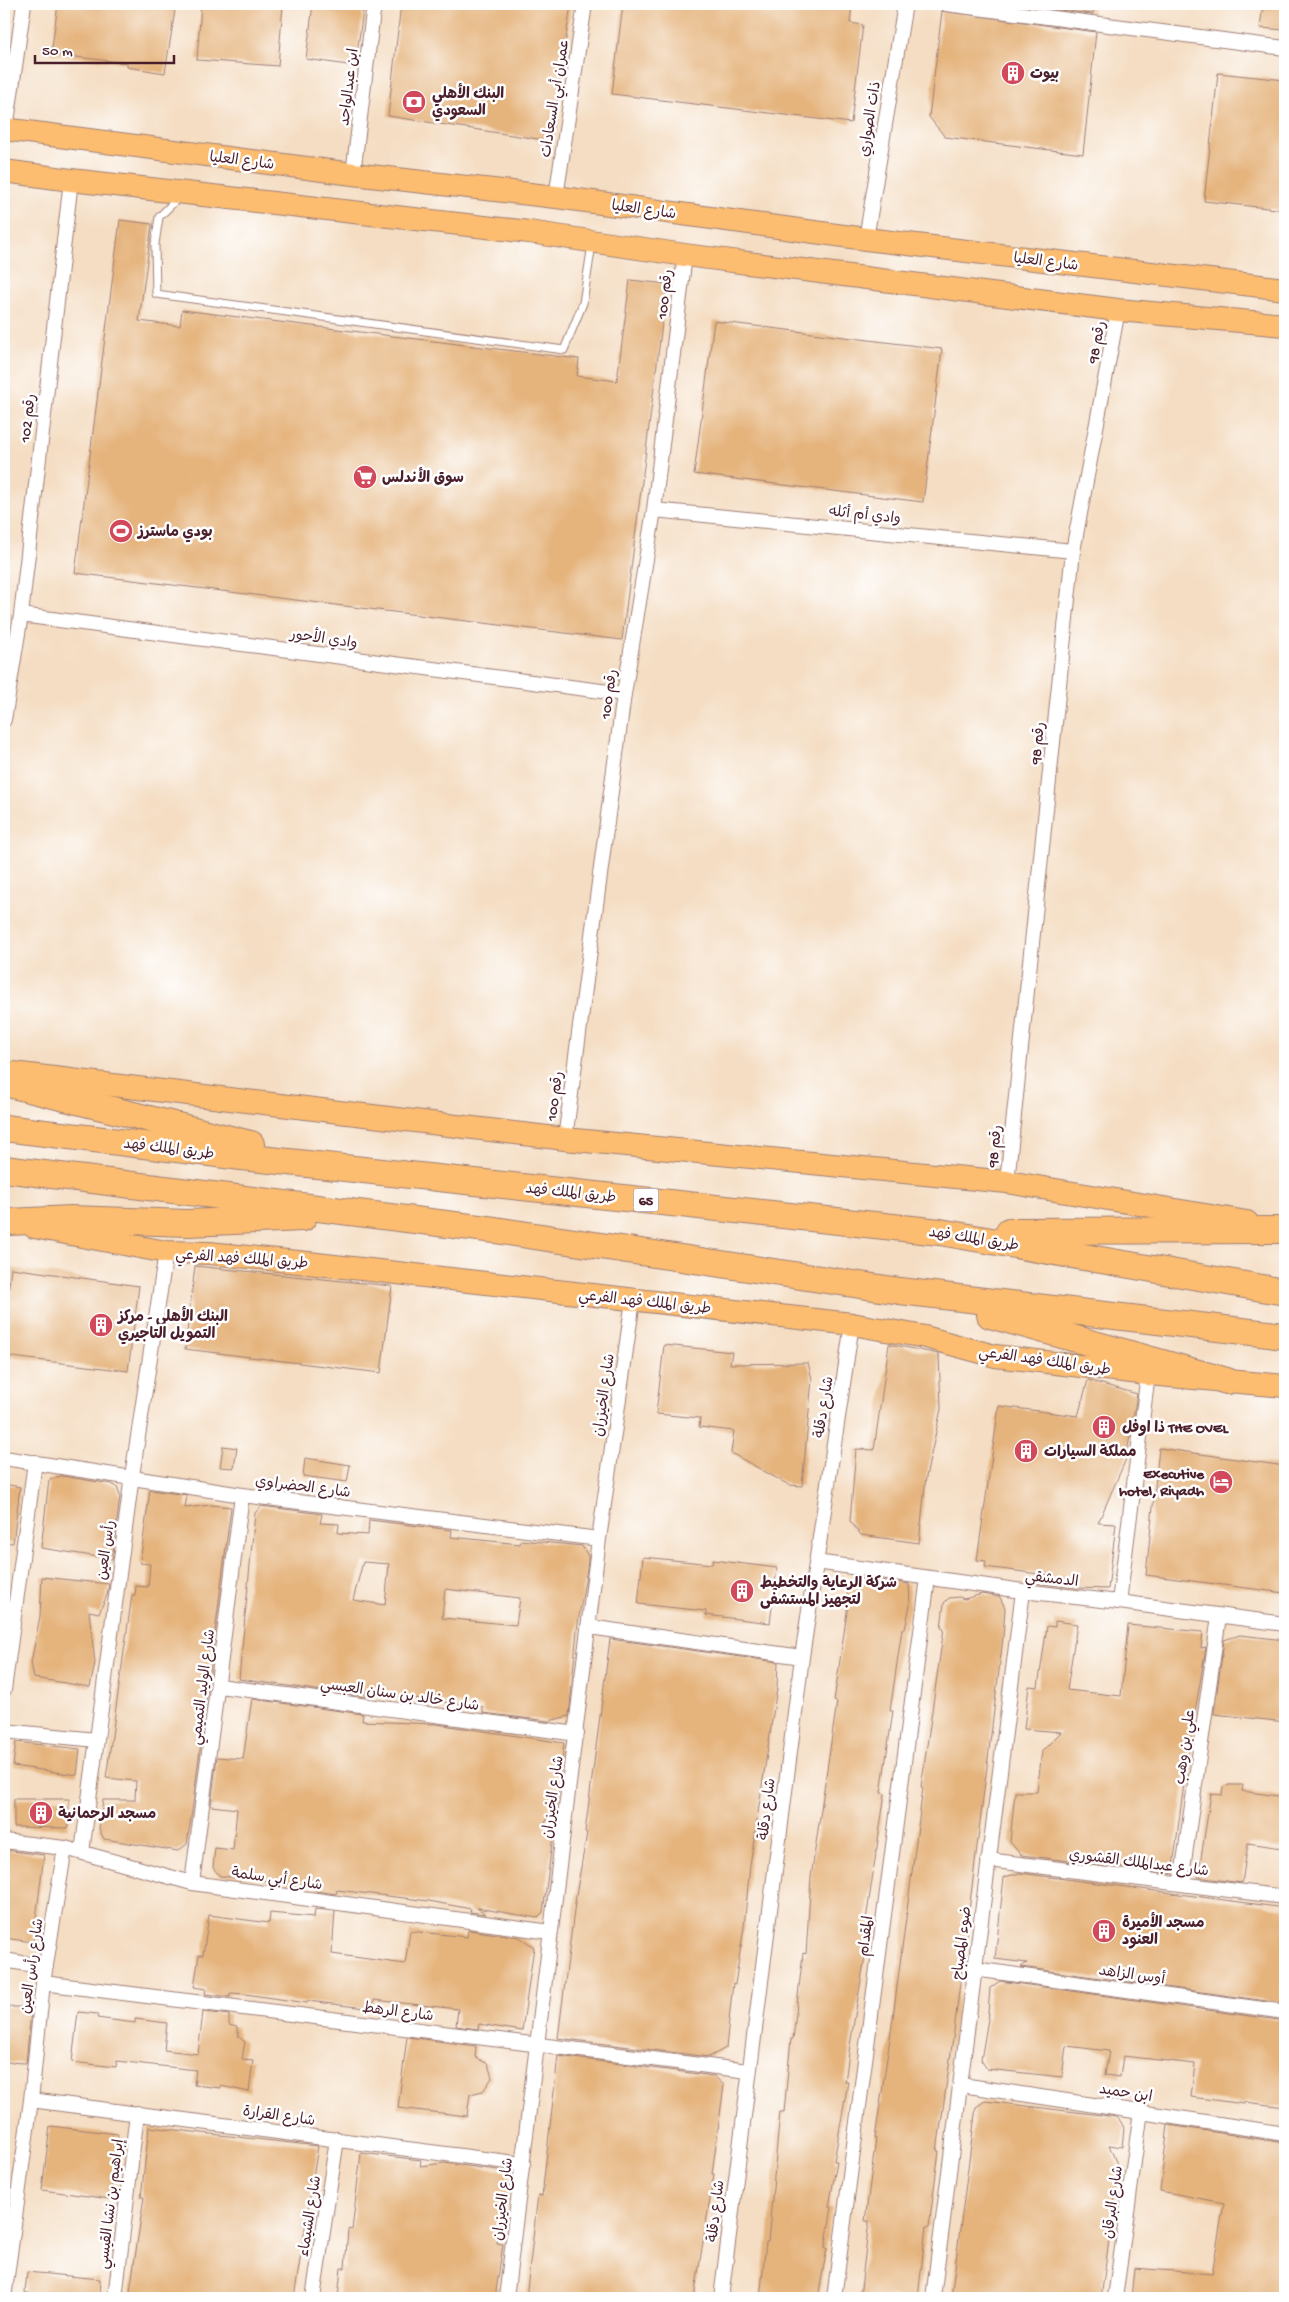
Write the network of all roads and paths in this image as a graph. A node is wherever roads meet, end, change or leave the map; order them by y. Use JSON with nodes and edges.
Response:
{"nodes":[{"id":1,"x":24,"y":4,"type":"edge"},
{"id":2,"x":374,"y":4,"type":"edge"},
{"id":3,"x":585,"y":4,"type":"edge"},
{"id":4,"x":905,"y":4,"type":"edge"},
{"id":5,"x":946,"y":4,"type":"edge"},
{"id":6,"x":1285,"y":48,"type":"edge"},
{"id":7,"x":5,"y":129,"type":"edge"},
{"id":8,"x":4,"y":170,"type":"edge"},
{"id":9,"x":353,"y":174,"type":"junction"},
{"id":10,"x":71,"y":180,"type":"junction"},
{"id":11,"x":182,"y":193,"type":"junction"},
{"id":12,"x":518,"y":193,"type":"junction"},
{"id":13,"x":556,"y":197,"type":"junction"},
{"id":14,"x":529,"y":232,"type":"junction"},
{"id":15,"x":866,"y":239,"type":"junction"},
{"id":16,"x":593,"y":241,"type":"junction"},
{"id":17,"x":685,"y":255,"type":"junction"},
{"id":18,"x":1285,"y":289,"type":"edge"},
{"id":19,"x":1118,"y":310,"type":"junction"},
{"id":20,"x":1285,"y":325,"type":"edge"},
{"id":21,"x":654,"y":510,"type":"junction"},
{"id":22,"x":1073,"y":551,"type":"junction"},
{"id":23,"x":21,"y":614,"type":"junction"},
{"id":24,"x":624,"y":694,"type":"junction"},
{"id":25,"x":4,"y":720,"type":"edge"},
{"id":26,"x":4,"y":1072,"type":"edge"},
{"id":27,"x":4,"y":1083,"type":"edge"},
{"id":28,"x":4,"y":1128,"type":"edge"},
{"id":29,"x":565,"y":1139,"type":"junction"},
{"id":30,"x":268,"y":1159,"type":"junction"},
{"id":31,"x":4,"y":1169,"type":"edge"},
{"id":32,"x":1007,"y":1182,"type":"junction"},
{"id":33,"x":372,"y":1215,"type":"junction"},
{"id":34,"x":6,"y":1222,"type":"edge"},
{"id":35,"x":1285,"y":1229,"type":"edge"},
{"id":36,"x":940,"y":1232,"type":"junction"},
{"id":37,"x":166,"y":1252,"type":"junction"},
{"id":38,"x":900,"y":1291,"type":"junction"},
{"id":39,"x":1285,"y":1292,"type":"edge"},
{"id":40,"x":633,"y":1300,"type":"junction"},
{"id":41,"x":852,"y":1324,"type":"junction"},
{"id":42,"x":1285,"y":1336,"type":"edge"},
{"id":43,"x":1148,"y":1374,"type":"junction"},
{"id":44,"x":1227,"y":1381,"type":"junction"},
{"id":45,"x":1285,"y":1386,"type":"edge"},
{"id":46,"x":4,"y":1458,"type":"edge"},
{"id":47,"x":35,"y":1462,"type":"junction"},
{"id":48,"x":132,"y":1476,"type":"junction"},
{"id":49,"x":242,"y":1495,"type":"junction"},
{"id":50,"x":599,"y":1539,"type":"junction"},
{"id":51,"x":816,"y":1562,"type":"junction"},
{"id":52,"x":928,"y":1578,"type":"junction"},
{"id":53,"x":1023,"y":1591,"type":"junction"},
{"id":54,"x":1119,"y":1602,"type":"junction"},
{"id":55,"x":1219,"y":1616,"type":"junction"},
{"id":56,"x":1285,"y":1624,"type":"edge"},
{"id":57,"x":590,"y":1627,"type":"junction"},
{"id":58,"x":802,"y":1657,"type":"junction"},
{"id":59,"x":219,"y":1686,"type":"junction"},
{"id":60,"x":4,"y":1690,"type":"edge"},
{"id":61,"x":4,"y":1731,"type":"edge"},
{"id":62,"x":577,"y":1734,"type":"junction"},
{"id":63,"x":97,"y":1740,"type":"junction"},
{"id":64,"x":4,"y":1841,"type":"edge"},
{"id":65,"x":65,"y":1848,"type":"junction"},
{"id":66,"x":82,"y":1852,"type":"junction"},
{"id":67,"x":988,"y":1860,"type":"junction"},
{"id":68,"x":1181,"y":1882,"type":"junction"},
{"id":69,"x":192,"y":1883,"type":"junction"},
{"id":70,"x":1285,"y":1897,"type":"edge"},
{"id":71,"x":550,"y":1932,"type":"junction"},
{"id":72,"x":4,"y":1960,"type":"edge"},
{"id":73,"x":46,"y":1967,"type":"junction"},
{"id":74,"x":974,"y":1969,"type":"junction"},
{"id":75,"x":44,"y":1983,"type":"junction"},
{"id":76,"x":1285,"y":2012,"type":"edge"},
{"id":77,"x":539,"y":2045,"type":"junction"},
{"id":78,"x":748,"y":2071,"type":"junction"},
{"id":79,"x":962,"y":2085,"type":"junction"},
{"id":80,"x":31,"y":2100,"type":"junction"},
{"id":81,"x":1142,"y":2111,"type":"junction"},
{"id":82,"x":137,"y":2113,"type":"junction"},
{"id":83,"x":1285,"y":2134,"type":"edge"},
{"id":84,"x":337,"y":2139,"type":"junction"},
{"id":85,"x":523,"y":2164,"type":"junction"},
{"id":86,"x":4,"y":2298,"type":"edge"},
{"id":87,"x":115,"y":2298,"type":"edge"},
{"id":88,"x":313,"y":2298,"type":"edge"},
{"id":89,"x":506,"y":2298,"type":"edge"},
{"id":90,"x":721,"y":2298,"type":"edge"},
{"id":91,"x":834,"y":2298,"type":"edge"},
{"id":92,"x":933,"y":2298,"type":"edge"},
{"id":93,"x":1115,"y":2298,"type":"edge"}],
"edges":[{"from":1,"to":7,"type":"street"},
{"from":2,"to":9,"type":"street","name":"ابن عبدالواحد"},
{"from":3,"to":13,"type":"street","name":"عمران أبي السعادات"},
{"from":4,"to":15,"type":"street","name":"ذات الصواري"},
{"from":5,"to":6,"type":"street"},
{"from":7,"to":9,"type":"main road","name":"شارع العليا"},
{"from":8,"to":10,"type":"main road"},
{"from":9,"to":12,"type":"main road","name":"شارع العليا"},
{"from":10,"to":11,"type":"main road"},
{"from":10,"to":23,"type":"street","name":"رقم 102"},
{"from":11,"to":14,"type":"main road"},
{"from":11,"to":16,"type":"lane"},
{"from":12,"to":13,"type":"main road","name":"شارع العليا"},
{"from":12,"to":14,"type":"main road"},
{"from":13,"to":15,"type":"main road","name":"شارع العليا"},
{"from":14,"to":16,"type":"main road"},
{"from":15,"to":18,"type":"main road","name":"شارع العليا"},
{"from":16,"to":17,"type":"main road"},
{"from":17,"to":19,"type":"main road"},
{"from":17,"to":21,"type":"street","name":"رقم 100"},
{"from":19,"to":20,"type":"main road"},
{"from":19,"to":22,"type":"street","name":"رقم 98"},
{"from":21,"to":22,"type":"street","name":"وادي أم أثله"},
{"from":21,"to":24,"type":"street","name":"رقم 100"},
{"from":22,"to":32,"type":"street","name":"رقم 98"},
{"from":23,"to":24,"type":"street","name":"وادي الأحور"},
{"from":23,"to":25,"type":"street","name":"رقم 102"},
{"from":24,"to":29,"type":"street","name":"رقم 100"},
{"from":26,"to":29,"type":"main road"},
{"from":27,"to":30,"type":"highway"},
{"from":28,"to":30,"type":"highway","name":"طريق الملك فهد","number":"65"},
{"from":29,"to":32,"type":"main road"},
{"from":30,"to":36,"type":"highway","name":"طريق الملك فهد","number":"65"},
{"from":31,"to":33,"type":"highway"},
{"from":32,"to":35,"type":"main road"},
{"from":33,"to":34,"type":"highway"},
{"from":33,"to":38,"type":"highway"},
{"from":34,"to":37,"type":"main road","name":"طريق الملك فهد الفرعي"},
{"from":35,"to":36,"type":"highway"},
{"from":36,"to":39,"type":"highway","name":"طريق الملك فهد","number":"65"},
{"from":37,"to":40,"type":"main road","name":"طريق الملك فهد الفرعي"},
{"from":37,"to":48,"type":"street","name":"رأس العين"},
{"from":38,"to":42,"type":"highway"},
{"from":38,"to":44,"type":"highway"},
{"from":40,"to":41,"type":"main road","name":"طريق الملك فهد الفرعي"},
{"from":40,"to":50,"type":"street","name":"شارع الخيزران"},
{"from":41,"to":43,"type":"main road","name":"طريق الملك فهد الفرعي"},
{"from":41,"to":51,"type":"street","name":"شارع دقلة"},
{"from":43,"to":44,"type":"main road","name":"طريق الملك فهد الفرعي"},
{"from":43,"to":54,"type":"street"},
{"from":44,"to":45,"type":"main road","name":"طريق الملك فهد الفرعي"},
{"from":46,"to":47,"type":"street","name":"شارع الحضراوي"},
{"from":47,"to":48,"type":"street","name":"شارع الحضراوي"},
{"from":47,"to":60,"type":"street"},
{"from":48,"to":49,"type":"street","name":"شارع الحضراوي"},
{"from":48,"to":63,"type":"street","name":"رأس العين"},
{"from":49,"to":50,"type":"street","name":"شارع الحضراوي"},
{"from":49,"to":59,"type":"street","name":"شارع الوليد التميمي"},
{"from":50,"to":57,"type":"street","name":"شارع الخيزران"},
{"from":51,"to":52,"type":"street","name":"الدمشقي"},
{"from":51,"to":58,"type":"street","name":"شارع دقلة"},
{"from":52,"to":53,"type":"street","name":"الدمشقي"},
{"from":52,"to":91,"type":"street","name":"المقدام"},
{"from":53,"to":54,"type":"street","name":"الدمشقي"},
{"from":53,"to":67,"type":"street","name":"ضوء المصباح"},
{"from":54,"to":55,"type":"street","name":"الدمشقي"},
{"from":55,"to":56,"type":"street","name":"الدمشقي"},
{"from":55,"to":68,"type":"street","name":"علي بن وهب"},
{"from":57,"to":58,"type":"street"},
{"from":57,"to":62,"type":"street","name":"شارع الخيزران"},
{"from":58,"to":78,"type":"street","name":"شارع دقلة"},
{"from":59,"to":62,"type":"street","name":"شارع خالد بن سنان العبسي"},
{"from":59,"to":69,"type":"street","name":"شارع الوليد التميمي"},
{"from":61,"to":63,"type":"street"},
{"from":62,"to":71,"type":"street","name":"شارع الخيزران"},
{"from":63,"to":66,"type":"street","name":"رأس العين"},
{"from":64,"to":65,"type":"street","name":"شارع أبي سلمة"},
{"from":65,"to":66,"type":"street","name":"شارع أبي سلمة"},
{"from":65,"to":73,"type":"street","name":"شارع رأس العين"},
{"from":66,"to":69,"type":"street","name":"شارع أبي سلمة"},
{"from":67,"to":68,"type":"street","name":"شارع عبدالملك القشوري"},
{"from":67,"to":74,"type":"street","name":"ضوء المصباح"},
{"from":68,"to":70,"type":"street","name":"شارع عبدالملك القشوري"},
{"from":69,"to":71,"type":"street","name":"شارع أبي سلمة"},
{"from":71,"to":77,"type":"street","name":"شارع الخيزران"},
{"from":72,"to":73,"type":"street"},
{"from":73,"to":75,"type":"street","name":"شارع رأس العين"},
{"from":74,"to":76,"type":"street","name":"أوس الزاهد"},
{"from":74,"to":79,"type":"street","name":"ضوء المصباح"},
{"from":75,"to":77,"type":"street","name":"شارع الرهط"},
{"from":75,"to":80,"type":"street","name":"شارع رأس العين"},
{"from":77,"to":78,"type":"street","name":"شارع الرهط"},
{"from":77,"to":85,"type":"street","name":"شارع الخيزران"},
{"from":78,"to":90,"type":"street","name":"شارع دقلة"},
{"from":79,"to":81,"type":"street","name":"ابن حميد"},
{"from":79,"to":92,"type":"street","name":"ضوء المصباح"},
{"from":80,"to":82,"type":"street","name":"شارع القرارة"},
{"from":80,"to":86,"type":"street","name":"شارع رأس العين"},
{"from":81,"to":83,"type":"street","name":"ابن حميد"},
{"from":81,"to":93,"type":"street","name":"شارع البرقان"},
{"from":82,"to":84,"type":"street","name":"شارع القرارة"},
{"from":82,"to":87,"type":"street","name":"إبراهيم بن نشا القيسي"},
{"from":84,"to":85,"type":"street","name":"شارع القرارة"},
{"from":84,"to":88,"type":"street","name":"شارع الشيماء"},
{"from":85,"to":89,"type":"street","name":"شارع الخيزران"}]}
